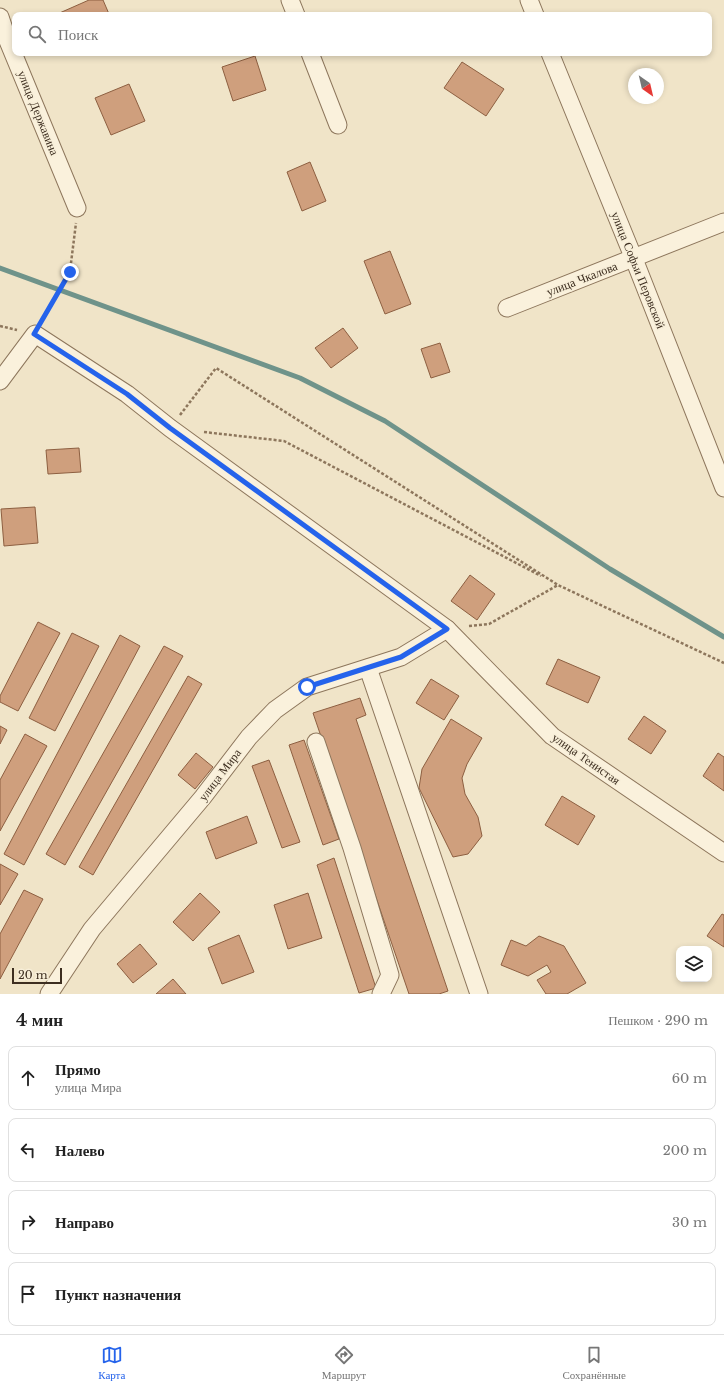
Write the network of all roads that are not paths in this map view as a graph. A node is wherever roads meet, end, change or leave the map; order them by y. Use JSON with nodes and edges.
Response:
{"nodes":[{"id":1,"x":290,"y":0,"type":"edge"},
{"id":2,"x":529,"y":0,"type":"edge"},
{"id":3,"x":295,"y":12,"type":"edge"},
{"id":4,"x":534,"y":12,"type":"edge"},
{"id":5,"x":0,"y":17,"type":"edge"},
{"id":6,"x":12,"y":51,"type":"edge"},
{"id":7,"x":14,"y":56,"type":"edge"},
{"id":8,"x":311,"y":56,"type":"edge"},
{"id":9,"x":551,"y":56,"type":"edge"},
{"id":10,"x":338,"y":125,"type":"dead end"},
{"id":11,"x":77,"y":208,"type":"road end"},
{"id":12,"x":724,"y":222,"type":"edge"},
{"id":13,"x":634,"y":259,"type":"junction"},
{"id":14,"x":507,"y":308,"type":"dead end"},
{"id":15,"x":0,"y":380,"type":"edge"},
{"id":16,"x":724,"y":488,"type":"edge"},
{"id":17,"x":447,"y":629,"type":"junction"},
{"id":18,"x":368,"y":668,"type":"junction"},
{"id":19,"x":316,"y":742,"type":"dead end"},
{"id":20,"x":724,"y":853,"type":"edge"},
{"id":21,"x":49,"y":994,"type":"edge"},
{"id":22,"x":382,"y":994,"type":"edge"},
{"id":23,"x":479,"y":994,"type":"edge"}],
"edges":[{"from":1,"to":3,"type":"street"},
{"from":2,"to":4,"type":"street"},
{"from":5,"to":6,"type":"street","name":"улица Державина"},
{"from":7,"to":11,"type":"street","name":"улица Державина"},
{"from":8,"to":10,"type":"street"},
{"from":9,"to":13,"type":"street","name":"улица Софьи Перовской"},
{"from":12,"to":13,"type":"street","name":"улица Чкалова"},
{"from":13,"to":14,"type":"street","name":"улица Чкалова"},
{"from":13,"to":16,"type":"street","name":"улица Софьи Перовской"},
{"from":15,"to":17,"type":"street","name":"улица Тенистая"},
{"from":17,"to":18,"type":"street","name":"улица Мира"},
{"from":17,"to":20,"type":"street","name":"улица Тенистая"},
{"from":18,"to":21,"type":"street","name":"улица Мира"},
{"from":18,"to":23,"type":"street"},
{"from":19,"to":22,"type":"street"}]}
